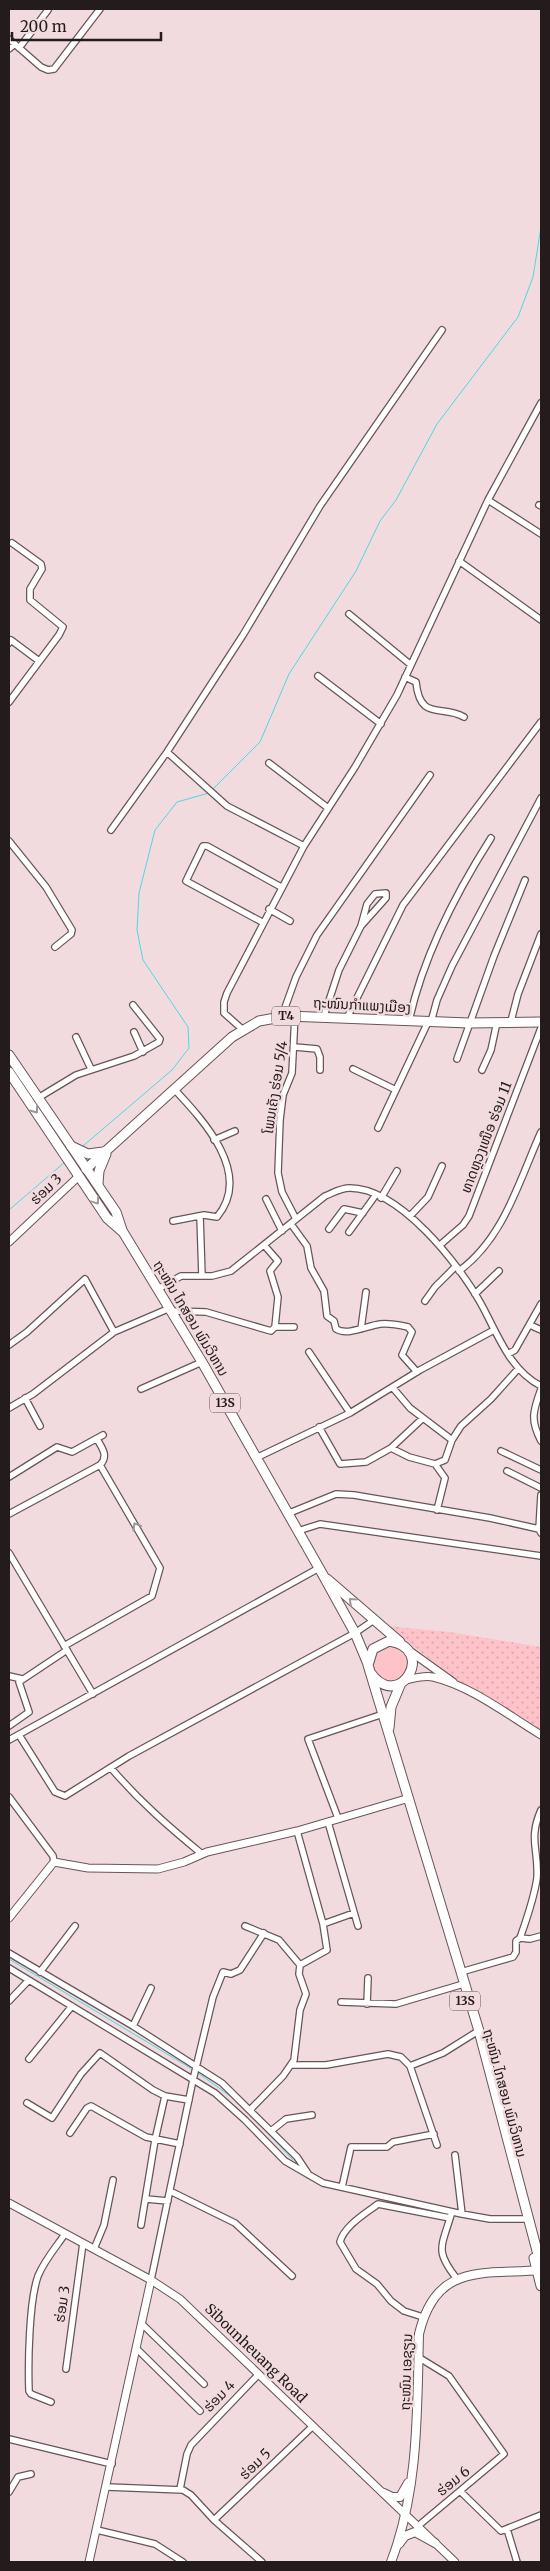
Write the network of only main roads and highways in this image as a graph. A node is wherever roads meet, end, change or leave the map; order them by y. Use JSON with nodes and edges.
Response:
{"nodes":[{"id":1,"x":541,"y":1023,"type":"edge"},
{"id":2,"x":9,"y":1055,"type":"edge"},
{"id":3,"x":13,"y":1077,"type":"edge"},
{"id":4,"x":67,"y":1146,"type":"junction"},
{"id":5,"x":108,"y":1149,"type":"junction"},
{"id":6,"x":77,"y":1164,"type":"junction"},
{"id":7,"x":86,"y":1168,"type":"junction"},
{"id":8,"x":78,"y":1176,"type":"junction"},
{"id":9,"x":98,"y":1184,"type":"junction"},
{"id":10,"x":122,"y":1232,"type":"junction"},
{"id":11,"x":321,"y":1572,"type":"junction"},
{"id":12,"x":405,"y":1646,"type":"junction"},
{"id":13,"x":369,"y":1668,"type":"junction"},
{"id":14,"x":404,"y":1681,"type":"junction"},
{"id":15,"x":389,"y":1734,"type":"junction"},
{"id":16,"x":540,"y":2269,"type":"edge"},
{"id":17,"x":541,"y":2286,"type":"edge"},
{"id":18,"x":413,"y":2472,"type":"junction"},
{"id":19,"x":384,"y":2493,"type":"road end"},
{"id":20,"x":435,"y":2543,"type":"road end"},
{"id":21,"x":394,"y":2552,"type":"junction"},
{"id":22,"x":390,"y":2562,"type":"edge"}],
"edges":[{"from":1,"to":5,"type":"main road","name":"ຖະໜົນກຳແພງເມືອງ","number":"T4"},
{"from":2,"to":3,"type":"main road","name":"ຖະໜົນ ໄກສອນ ພົມວິຫານ","number":"13S"},
{"from":3,"to":4,"type":"main road","name":"ຖະໜົນ ໄກສອນ ພົມວິຫານ","number":"13S","one_way":true},
{"from":3,"to":4,"type":"main road","name":"ຖະໜົນ ໄກສອນ ພົມວິຫານ","number":"13S"},
{"from":4,"to":5,"type":"main road"},
{"from":4,"to":6,"type":"main road","name":"ຖະໜົນ ໄກສອນ ພົມວິຫານ","number":"13S"},
{"from":5,"to":7,"type":"main road","name":"ຖະໜົນກຳແພງເມືອງ","number":"T4"},
{"from":5,"to":9,"type":"main road"},
{"from":6,"to":7,"type":"main road","name":"ຖະໜົນ ໄກສອນ ພົມວິຫານ","number":"13S"},
{"from":6,"to":8,"type":"main road","name":"ຖະໜົນ ໄກສອນ ພົມວິຫານ","number":"13S"},
{"from":7,"to":8,"type":"main road","name":"ຖະໜົນກຳແພງເມືອງ"},
{"from":7,"to":9,"type":"main road","name":"ຖະໜົນ ໄກສອນ ພົມວິຫານ","number":"13S"},
{"from":8,"to":10,"type":"main road","name":"ຖະໜົນ ໄກສອນ ພົມວິຫານ","number":"13S","one_way":true},
{"from":9,"to":10,"type":"main road","name":"ຖະໜົນ ໄກສອນ ພົມວິຫານ","number":"13S"},
{"from":10,"to":11,"type":"main road","name":"ຖະໜົນ ໄກສອນ ພົມວິຫານ","number":"13S"},
{"from":12,"to":11,"type":"main road","name":"ຖະໜົນ ໄກສອນ ພົມວິຫານ","number":"13S","one_way":true},
{"from":11,"to":13,"type":"main road","name":"ຖະໜົນ ໄກສອນ ພົມວິຫານ","number":"13S"},
{"from":12,"to":13,"type":"main road"},
{"from":12,"to":14,"type":"main road","number":"13S"},
{"from":13,"to":14,"type":"main road"},
{"from":13,"to":15,"type":"main road","name":"ຖະໜົນ ໄກສອນ ພົມວິຫານ","number":"13S"},
{"from":14,"to":15,"type":"main road","name":"ຖະໜົນ ໄກສອນ ພົມວິຫານ","number":"13S"},
{"from":15,"to":16,"type":"main road","name":"ຖະໜົນ ໄກສອນ ພົມວິຫານ","number":"13S"},
{"from":15,"to":16,"type":"main road","name":"ຖະໜົນ ໄກສອນ ພົມວິຫານ","number":"13S"},
{"from":16,"to":17,"type":"main road","name":"ຖະໜົນ ໄກສອນ ພົມວິຫານ","number":"13S"},
{"from":16,"to":18,"type":"main road","name":"ຖະໜົນ ເອຊຽນ"},
{"from":18,"to":19,"type":"main road"},
{"from":18,"to":21,"type":"main road","name":"ຖະໜົນ ເອຊຽນ"},
{"from":20,"to":21,"type":"main road"},
{"from":21,"to":22,"type":"main road","name":"ຖະໜົນ ເອຊຽນ"}]}
